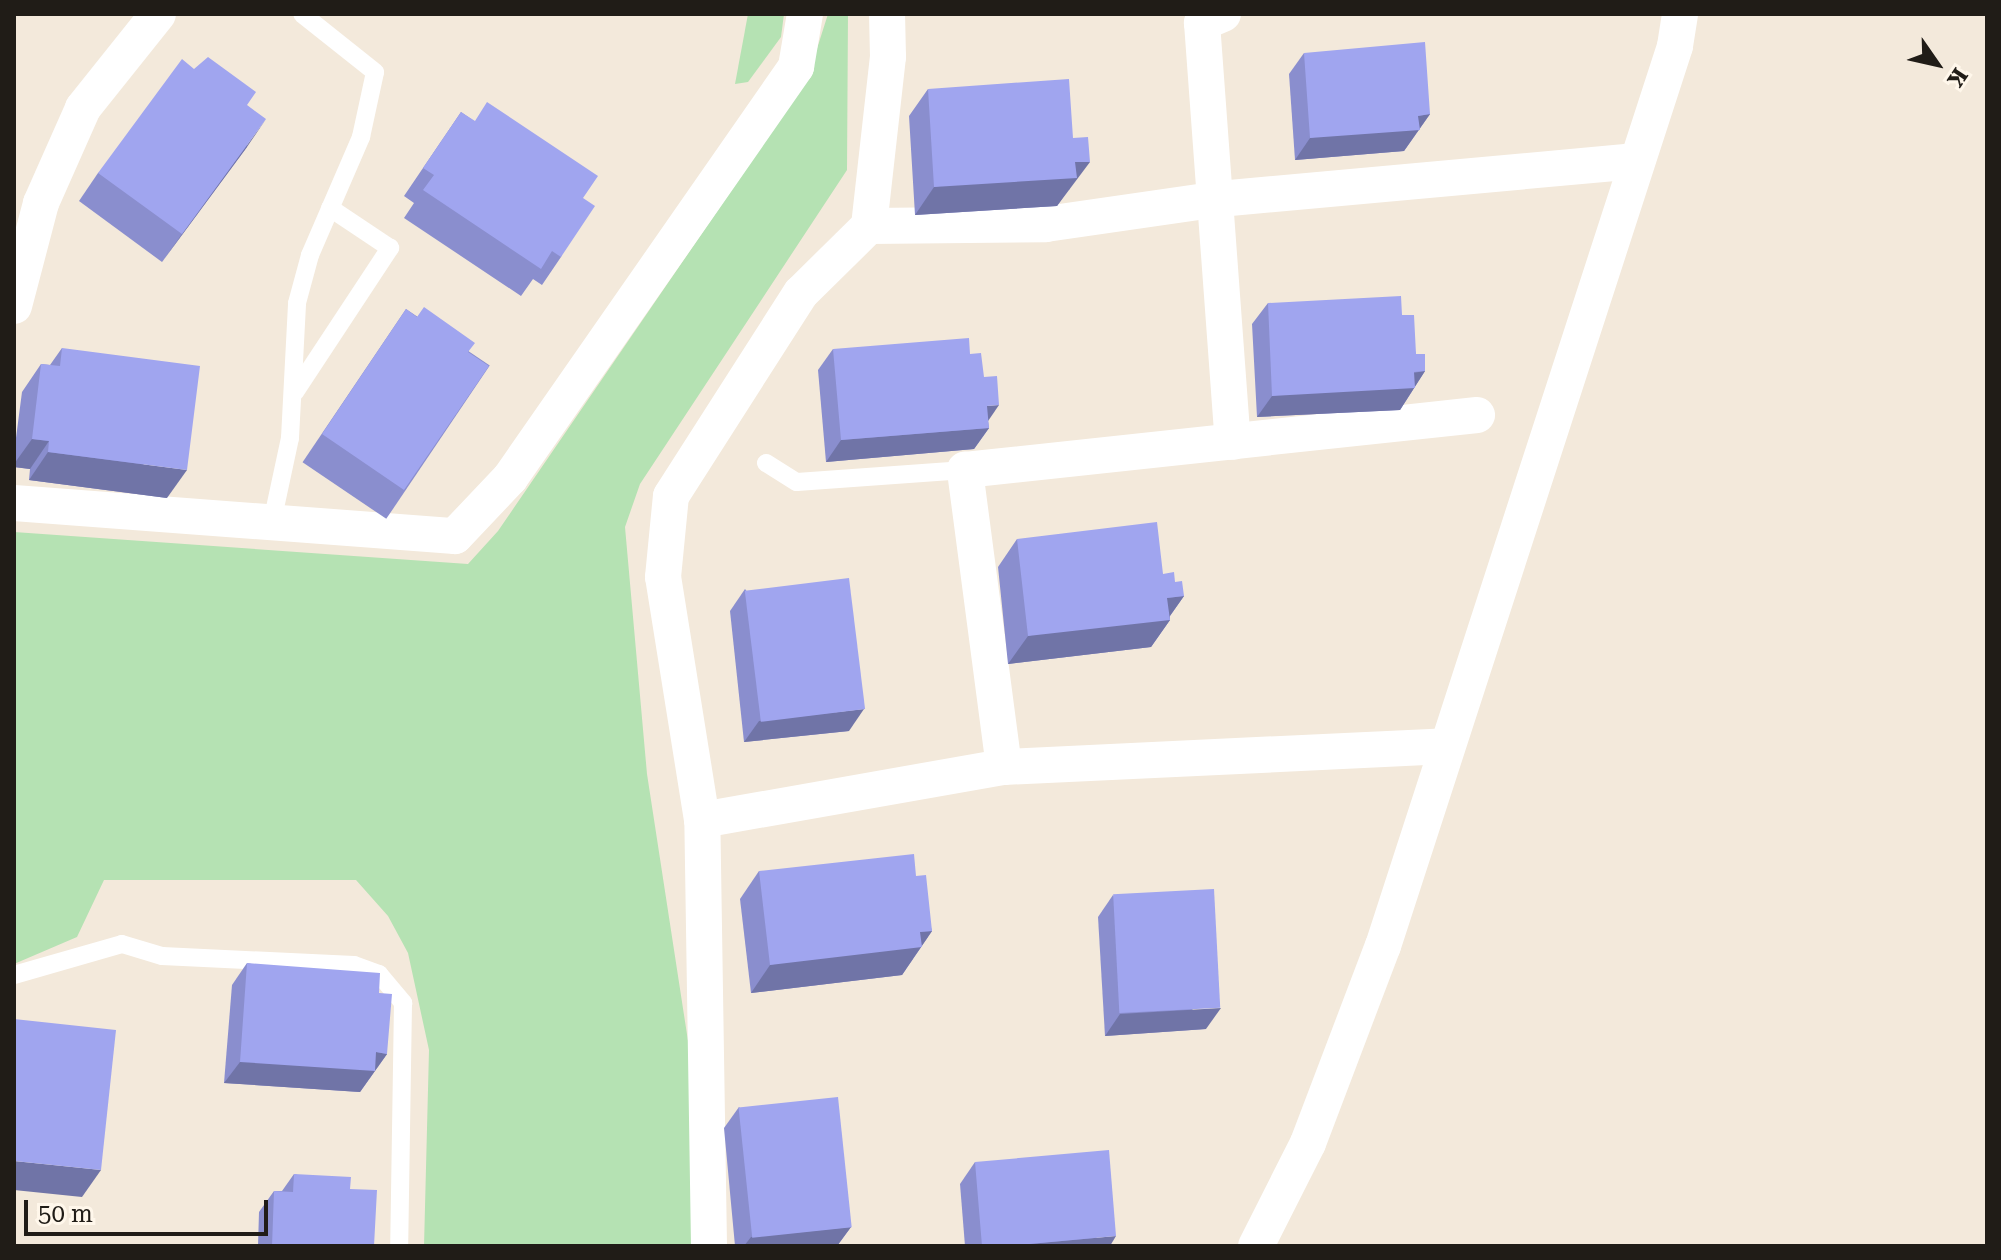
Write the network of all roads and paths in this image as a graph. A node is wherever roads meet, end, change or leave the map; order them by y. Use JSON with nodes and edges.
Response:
{"nodes":[{"id":1,"x":158,"y":14,"type":"edge"},
{"id":2,"x":302,"y":14,"type":"edge"},
{"id":3,"x":805,"y":14,"type":"edge"},
{"id":4,"x":887,"y":14,"type":"edge"},
{"id":5,"x":1223,"y":14,"type":"edge"},
{"id":6,"x":1680,"y":14,"type":"edge"},
{"id":7,"x":1636,"y":161,"type":"junction"},
{"id":8,"x":1219,"y":199,"type":"junction"},
{"id":9,"x":330,"y":208,"type":"junction"},
{"id":10,"x":869,"y":226,"type":"junction"},
{"id":11,"x":14,"y":306,"type":"edge"},
{"id":12,"x":295,"y":392,"type":"junction"},
{"id":13,"x":1477,"y":415,"type":"dead end"},
{"id":14,"x":1233,"y":442,"type":"junction"},
{"id":15,"x":766,"y":463,"type":"dead end"},
{"id":16,"x":965,"y":470,"type":"junction"},
{"id":17,"x":14,"y":503,"type":"edge"},
{"id":18,"x":272,"y":522,"type":"junction"},
{"id":19,"x":1447,"y":746,"type":"junction"},
{"id":20,"x":1004,"y":767,"type":"junction"},
{"id":21,"x":702,"y":820,"type":"junction"},
{"id":22,"x":14,"y":975,"type":"edge"},
{"id":23,"x":399,"y":1246,"type":"edge"},
{"id":24,"x":709,"y":1246,"type":"edge"},
{"id":25,"x":1256,"y":1246,"type":"edge"}],
"edges":[{"from":1,"to":11,"type":"street"},
{"from":2,"to":9,"type":"lane"},
{"from":3,"to":18,"type":"street"},
{"from":4,"to":10,"type":"street"},
{"from":5,"to":8,"type":"street"},
{"from":6,"to":7,"type":"street"},
{"from":7,"to":8,"type":"street"},
{"from":7,"to":19,"type":"street"},
{"from":8,"to":10,"type":"street"},
{"from":8,"to":14,"type":"street"},
{"from":9,"to":12,"type":"lane"},
{"from":9,"to":12,"type":"lane"},
{"from":10,"to":21,"type":"street"},
{"from":12,"to":18,"type":"lane"},
{"from":13,"to":14,"type":"street"},
{"from":14,"to":16,"type":"street"},
{"from":15,"to":16,"type":"lane"},
{"from":16,"to":20,"type":"street"},
{"from":17,"to":18,"type":"street"},
{"from":19,"to":20,"type":"street"},
{"from":19,"to":25,"type":"street"},
{"from":20,"to":21,"type":"street"},
{"from":21,"to":24,"type":"street"},
{"from":22,"to":23,"type":"lane"}]}
